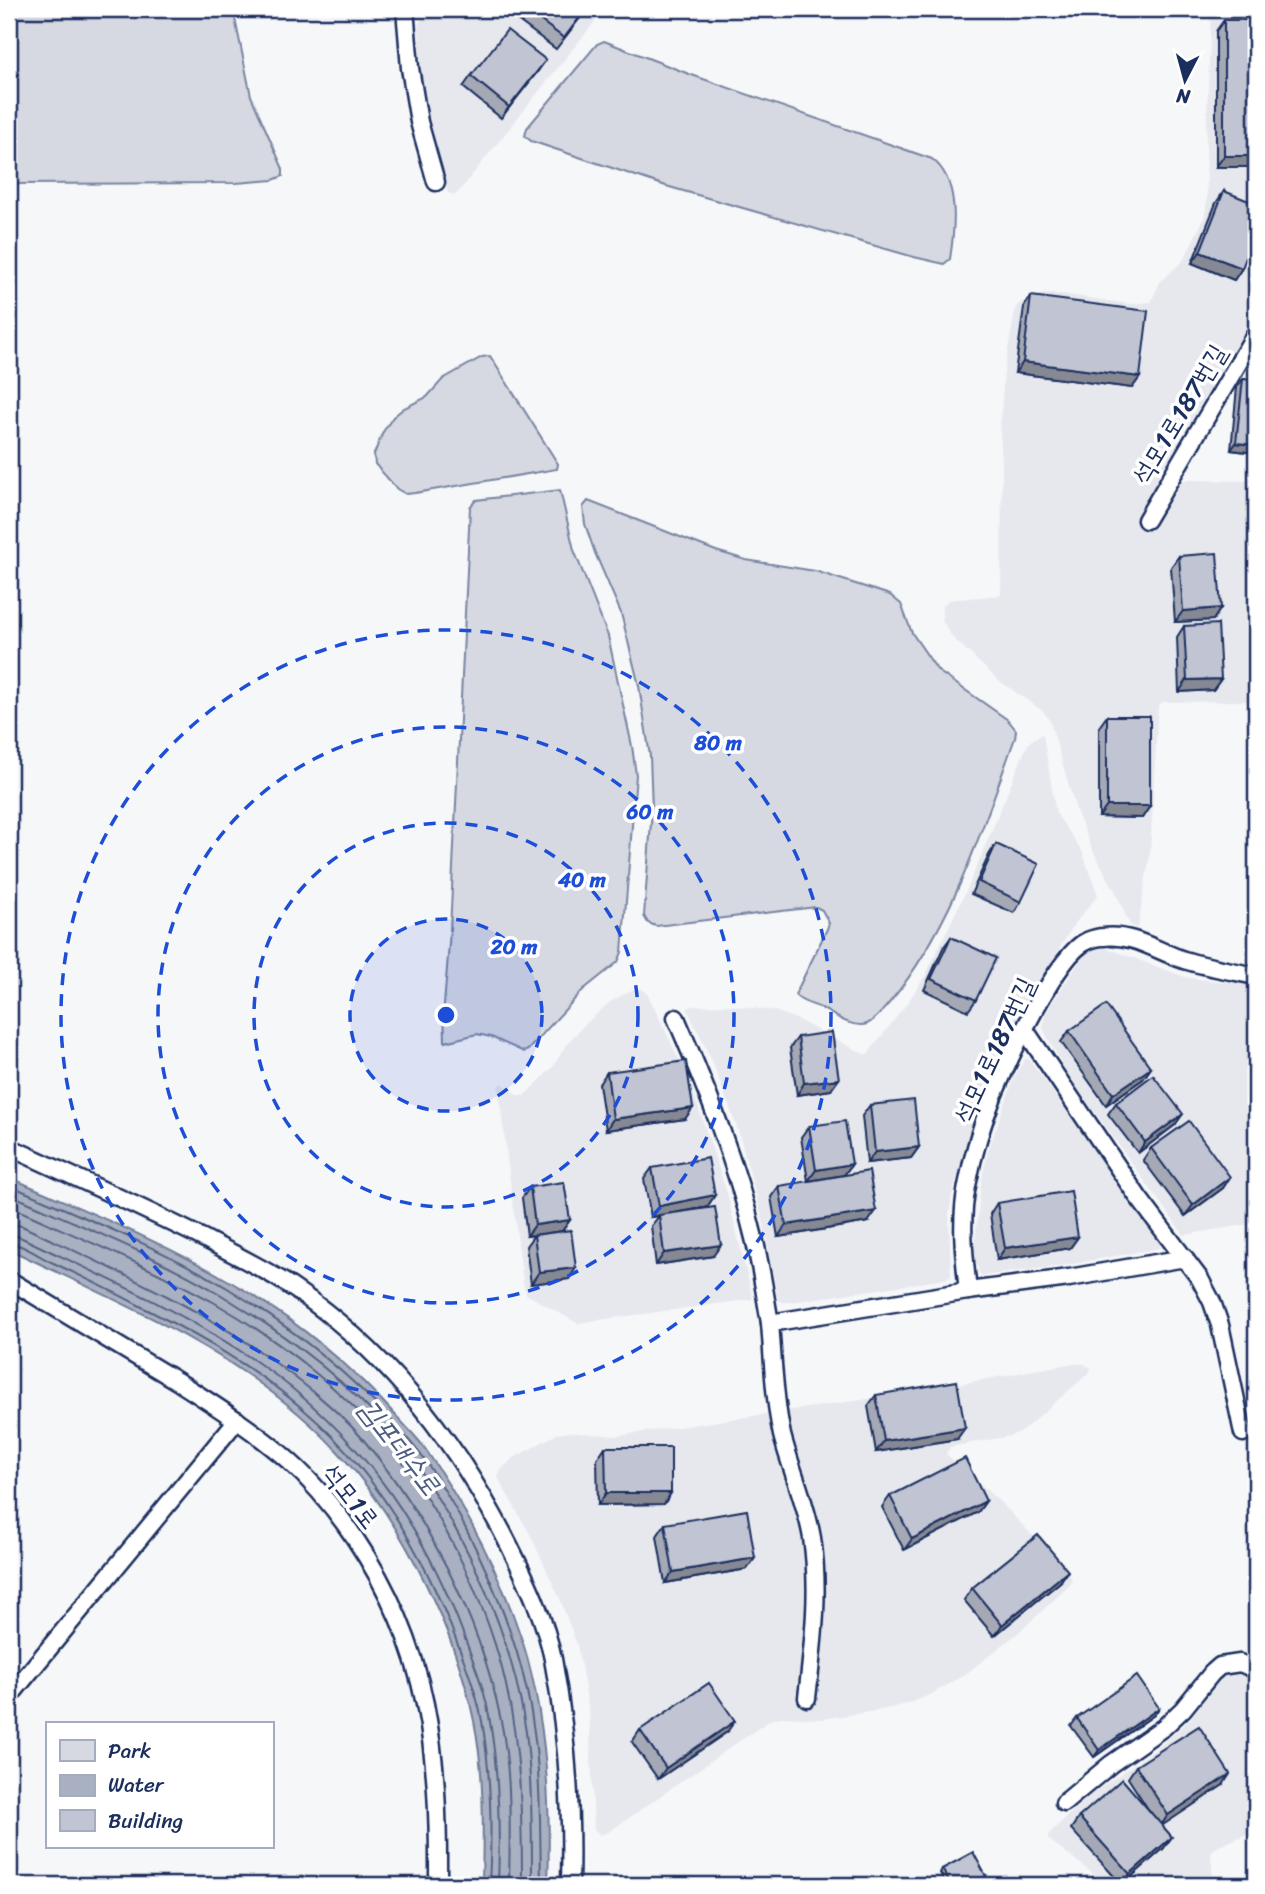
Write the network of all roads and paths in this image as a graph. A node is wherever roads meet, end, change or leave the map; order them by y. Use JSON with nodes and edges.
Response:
{"nodes":[{"id":1,"x":405,"y":9,"type":"edge"},
{"id":2,"x":436,"y":182,"type":"dead end"},
{"id":3,"x":1256,"y":333,"type":"edge"},
{"id":4,"x":1146,"y":520,"type":"dead end"},
{"id":5,"x":1256,"y":976,"type":"edge"},
{"id":6,"x":676,"y":1018,"type":"dead end"},
{"id":7,"x":1025,"y":1030,"type":"junction"},
{"id":8,"x":9,"y":1147,"type":"edge"},
{"id":9,"x":1185,"y":1258,"type":"junction"},
{"id":10,"x":9,"y":1280,"type":"edge"},
{"id":11,"x":968,"y":1292,"type":"junction"},
{"id":12,"x":769,"y":1323,"type":"junction"},
{"id":13,"x":237,"y":1420,"type":"junction"},
{"id":14,"x":1243,"y":1433,"type":"dead end"},
{"id":15,"x":1256,"y":1670,"type":"edge"},
{"id":16,"x":9,"y":1697,"type":"edge"},
{"id":17,"x":807,"y":1698,"type":"dead end"},
{"id":18,"x":1064,"y":1803,"type":"dead end"},
{"id":19,"x":438,"y":1885,"type":"edge"},
{"id":20,"x":570,"y":1885,"type":"edge"}],
"edges":[{"from":1,"to":2,"type":"lane"},
{"from":3,"to":4,"type":"lane","name":"석모1로187번길"},
{"from":5,"to":7,"type":"lane","name":"석모1로187번길"},
{"from":6,"to":12,"type":"lane"},
{"from":7,"to":9,"type":"lane"},
{"from":7,"to":11,"type":"lane","name":"석모1로187번길"},
{"from":8,"to":20,"type":"lane"},
{"from":9,"to":11,"type":"lane"},
{"from":9,"to":14,"type":"lane"},
{"from":10,"to":13,"type":"lane","name":"석모1로"},
{"from":11,"to":12,"type":"lane"},
{"from":12,"to":17,"type":"lane"},
{"from":13,"to":16,"type":"lane"},
{"from":13,"to":19,"type":"lane","name":"석모1로"},
{"from":15,"to":18,"type":"lane"}]}
